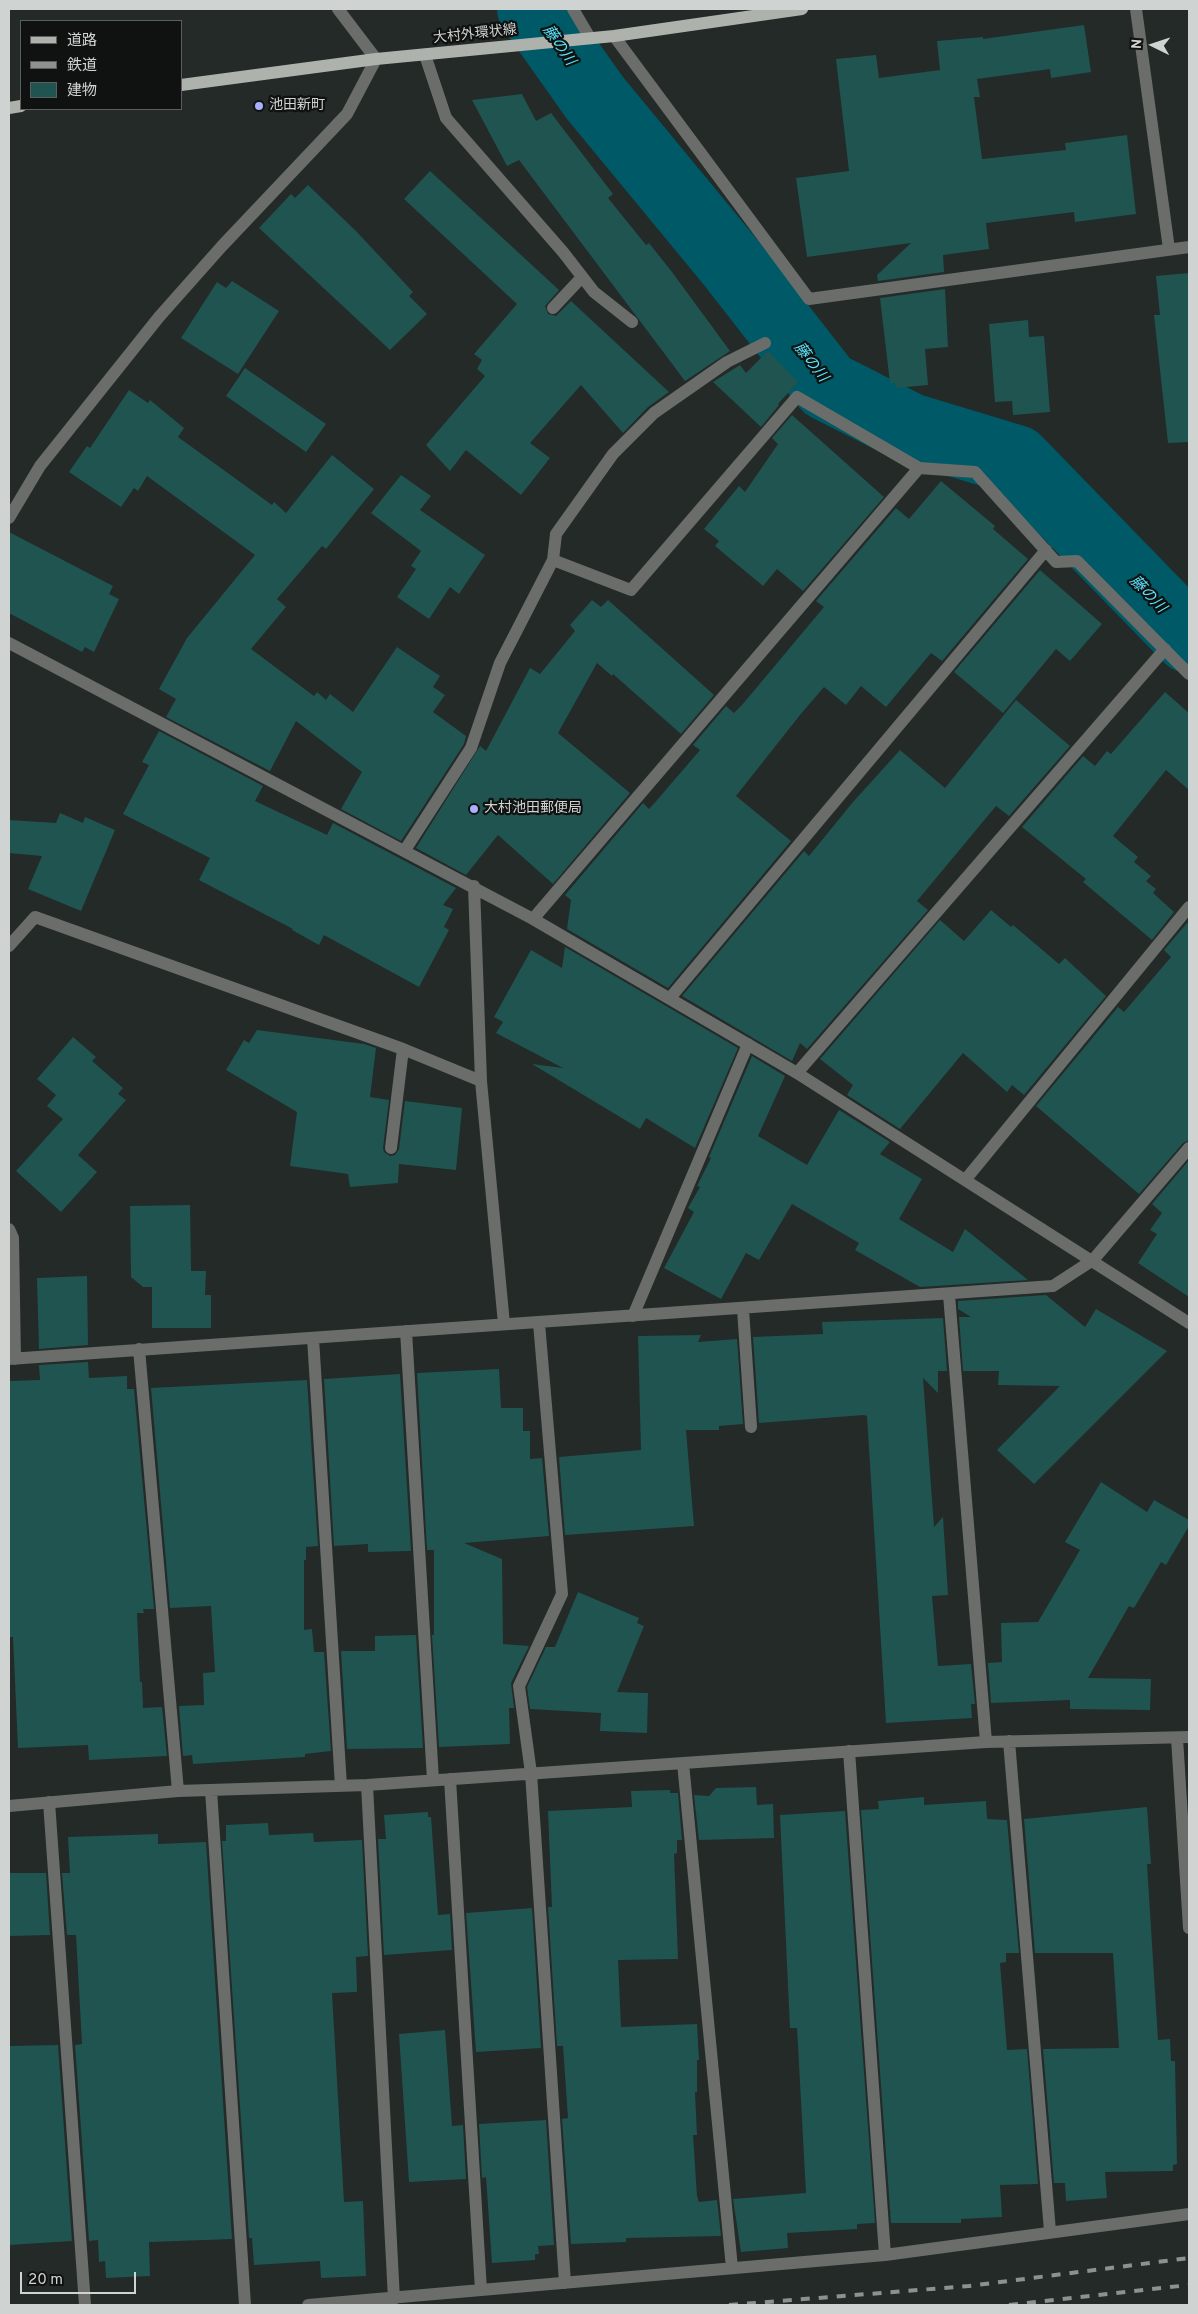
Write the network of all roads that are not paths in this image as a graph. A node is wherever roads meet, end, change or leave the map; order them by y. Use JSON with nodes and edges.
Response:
{"nodes":[{"id":1,"x":338,"y":9,"type":"edge"},
{"id":2,"x":573,"y":9,"type":"edge"},
{"id":3,"x":802,"y":9,"type":"edge"},
{"id":4,"x":1136,"y":9,"type":"edge"},
{"id":5,"x":614,"y":36,"type":"junction"},
{"id":6,"x":588,"y":38,"type":"junction"},
{"id":7,"x":425,"y":55,"type":"junction"},
{"id":8,"x":376,"y":59,"type":"junction"},
{"id":9,"x":182,"y":85,"type":"edge"},
{"id":10,"x":1189,"y":247,"type":"edge"},
{"id":11,"x":1169,"y":249,"type":"junction"},
{"id":12,"x":582,"y":277,"type":"junction"},
{"id":13,"x":553,"y":308,"type":"dead end"},
{"id":14,"x":632,"y":322,"type":"dead end"},
{"id":15,"x":765,"y":343,"type":"dead end"},
{"id":16,"x":919,"y":468,"type":"junction"},
{"id":17,"x":9,"y":518,"type":"edge"},
{"id":18,"x":1046,"y":550,"type":"junction"},
{"id":19,"x":553,"y":560,"type":"junction"},
{"id":20,"x":9,"y":643,"type":"edge"},
{"id":21,"x":1165,"y":649,"type":"junction"},
{"id":22,"x":1189,"y":674,"type":"edge"},
{"id":23,"x":405,"y":850,"type":"junction"},
{"id":24,"x":474,"y":886,"type":"junction"},
{"id":25,"x":1189,"y":907,"type":"edge"},
{"id":26,"x":533,"y":919,"type":"junction"},
{"id":27,"x":9,"y":946,"type":"edge"},
{"id":28,"x":670,"y":998,"type":"junction"},
{"id":29,"x":748,"y":1044,"type":"junction"},
{"id":30,"x":403,"y":1049,"type":"junction"},
{"id":31,"x":797,"y":1073,"type":"junction"},
{"id":32,"x":481,"y":1081,"type":"junction"},
{"id":33,"x":391,"y":1148,"type":"dead end"},
{"id":34,"x":1189,"y":1148,"type":"edge"},
{"id":35,"x":966,"y":1179,"type":"junction"},
{"id":36,"x":9,"y":1229,"type":"edge"},
{"id":37,"x":1093,"y":1260,"type":"junction"},
{"id":38,"x":949,"y":1295,"type":"junction"},
{"id":39,"x":743,"y":1309,"type":"junction"},
{"id":40,"x":633,"y":1316,"type":"junction"},
{"id":41,"x":539,"y":1322,"type":"junction"},
{"id":42,"x":1189,"y":1323,"type":"edge"},
{"id":43,"x":504,"y":1324,"type":"junction"},
{"id":44,"x":406,"y":1331,"type":"junction"},
{"id":45,"x":313,"y":1338,"type":"junction"},
{"id":46,"x":139,"y":1349,"type":"junction"},
{"id":47,"x":12,"y":1359,"type":"edge"},
{"id":48,"x":751,"y":1428,"type":"dead end"},
{"id":49,"x":1183,"y":1737,"type":"edge"},
{"id":50,"x":1009,"y":1741,"type":"junction"},
{"id":51,"x":986,"y":1742,"type":"junction"},
{"id":52,"x":849,"y":1751,"type":"junction"},
{"id":53,"x":683,"y":1763,"type":"junction"},
{"id":54,"x":531,"y":1773,"type":"junction"},
{"id":55,"x":450,"y":1778,"type":"junction"},
{"id":56,"x":433,"y":1780,"type":"junction"},
{"id":57,"x":367,"y":1785,"type":"junction"},
{"id":58,"x":341,"y":1786,"type":"junction"},
{"id":59,"x":212,"y":1790,"type":"junction"},
{"id":60,"x":178,"y":1791,"type":"junction"},
{"id":61,"x":49,"y":1802,"type":"junction"},
{"id":62,"x":9,"y":1806,"type":"edge"},
{"id":63,"x":1189,"y":1928,"type":"edge"},
{"id":64,"x":1189,"y":2214,"type":"edge"},
{"id":65,"x":1050,"y":2231,"type":"junction"},
{"id":66,"x":884,"y":2255,"type":"junction"},
{"id":67,"x":732,"y":2268,"type":"junction"},
{"id":68,"x":565,"y":2283,"type":"junction"},
{"id":69,"x":481,"y":2290,"type":"junction"},
{"id":70,"x":394,"y":2299,"type":"junction"},
{"id":71,"x":85,"y":2305,"type":"edge"},
{"id":72,"x":245,"y":2305,"type":"edge"},
{"id":73,"x":308,"y":2305,"type":"edge"}],
"edges":[{"from":1,"to":8,"type":"street"},
{"from":2,"to":6,"type":"street"},
{"from":3,"to":5,"type":"main road","name":"大村外環状線"},
{"from":4,"to":11,"type":"street"},
{"from":5,"to":6,"type":"main road","name":"大村外環状線"},
{"from":5,"to":11,"type":"street"},
{"from":6,"to":7,"type":"main road","name":"大村外環状線"},
{"from":7,"to":8,"type":"main road","name":"大村外環状線"},
{"from":7,"to":12,"type":"street"},
{"from":8,"to":9,"type":"main road","name":"大村外環状線"},
{"from":8,"to":17,"type":"street"},
{"from":10,"to":11,"type":"street"},
{"from":12,"to":13,"type":"street"},
{"from":12,"to":14,"type":"street"},
{"from":15,"to":19,"type":"street"},
{"from":16,"to":18,"type":"street"},
{"from":16,"to":19,"type":"street"},
{"from":16,"to":26,"type":"street"},
{"from":18,"to":21,"type":"street"},
{"from":18,"to":28,"type":"street"},
{"from":19,"to":23,"type":"street"},
{"from":20,"to":23,"type":"street"},
{"from":21,"to":22,"type":"street"},
{"from":21,"to":31,"type":"street"},
{"from":23,"to":24,"type":"street"},
{"from":24,"to":26,"type":"street"},
{"from":24,"to":32,"type":"street"},
{"from":25,"to":35,"type":"street"},
{"from":26,"to":28,"type":"street"},
{"from":27,"to":30,"type":"street"},
{"from":28,"to":29,"type":"street"},
{"from":29,"to":31,"type":"street"},
{"from":29,"to":40,"type":"street"},
{"from":30,"to":32,"type":"street"},
{"from":30,"to":33,"type":"street"},
{"from":31,"to":35,"type":"street"},
{"from":32,"to":43,"type":"street"},
{"from":34,"to":37,"type":"street"},
{"from":35,"to":37,"type":"street"},
{"from":36,"to":47,"type":"street"},
{"from":37,"to":38,"type":"street"},
{"from":37,"to":42,"type":"street"},
{"from":38,"to":39,"type":"street"},
{"from":38,"to":51,"type":"street"},
{"from":39,"to":40,"type":"street"},
{"from":39,"to":48,"type":"street"},
{"from":40,"to":41,"type":"street"},
{"from":41,"to":43,"type":"street"},
{"from":41,"to":54,"type":"street"},
{"from":43,"to":44,"type":"street"},
{"from":44,"to":45,"type":"street"},
{"from":44,"to":56,"type":"street"},
{"from":45,"to":46,"type":"street"},
{"from":45,"to":58,"type":"street"},
{"from":46,"to":47,"type":"street"},
{"from":46,"to":60,"type":"street"},
{"from":49,"to":50,"type":"street"},
{"from":49,"to":63,"type":"street"},
{"from":50,"to":51,"type":"street"},
{"from":50,"to":65,"type":"street"},
{"from":51,"to":52,"type":"street"},
{"from":52,"to":53,"type":"street"},
{"from":52,"to":66,"type":"street"},
{"from":53,"to":54,"type":"street"},
{"from":53,"to":67,"type":"street"},
{"from":54,"to":55,"type":"street"},
{"from":54,"to":68,"type":"street"},
{"from":55,"to":56,"type":"street"},
{"from":55,"to":69,"type":"street"},
{"from":56,"to":57,"type":"street"},
{"from":57,"to":58,"type":"street"},
{"from":57,"to":70,"type":"street"},
{"from":58,"to":59,"type":"street"},
{"from":59,"to":60,"type":"street"},
{"from":59,"to":72,"type":"street"},
{"from":60,"to":61,"type":"street"},
{"from":61,"to":62,"type":"street"},
{"from":61,"to":71,"type":"street"},
{"from":64,"to":65,"type":"street"},
{"from":65,"to":66,"type":"street"},
{"from":66,"to":67,"type":"street"},
{"from":67,"to":68,"type":"street"},
{"from":68,"to":69,"type":"street"},
{"from":69,"to":70,"type":"street"},
{"from":70,"to":73,"type":"street"}]}
